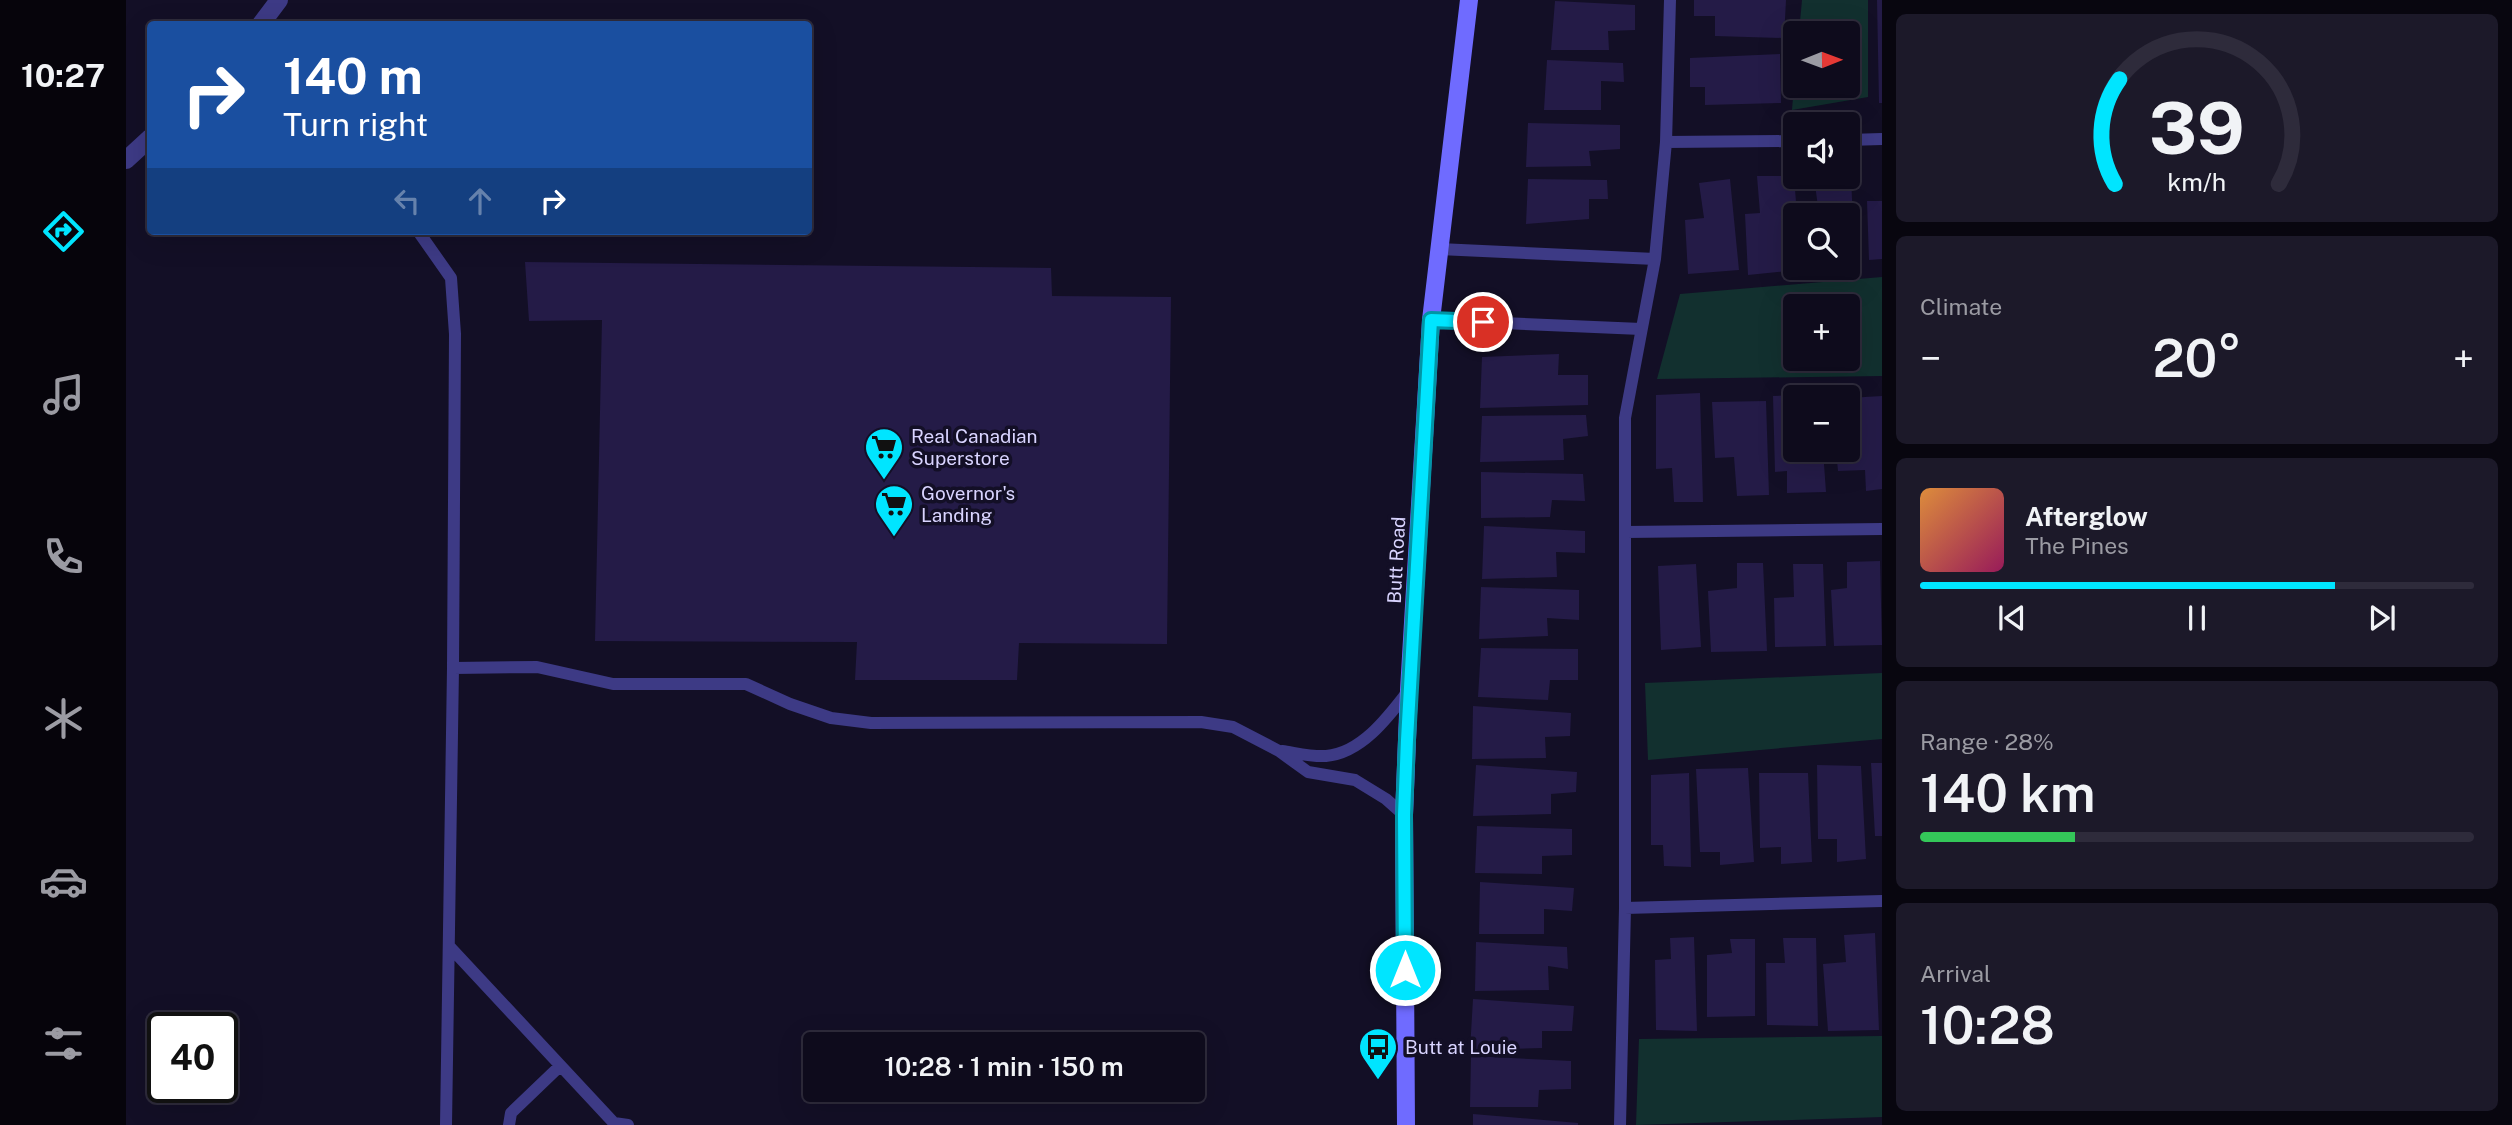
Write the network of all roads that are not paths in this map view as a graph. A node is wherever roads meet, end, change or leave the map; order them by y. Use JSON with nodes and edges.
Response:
{"nodes":[{"id":1,"x":279,"y":0,"type":"edge"},
{"id":2,"x":1469,"y":0,"type":"edge"},
{"id":3,"x":1670,"y":0,"type":"edge"},
{"id":4,"x":263,"y":21,"type":"edge"},
{"id":5,"x":1882,"y":139,"type":"edge"},
{"id":6,"x":1860,"y":140,"type":"edge"},
{"id":7,"x":147,"y":141,"type":"edge"},
{"id":8,"x":1783,"y":141,"type":"edge"},
{"id":9,"x":1666,"y":142,"type":"junction"},
{"id":10,"x":126,"y":160,"type":"edge"},
{"id":11,"x":421,"y":235,"type":"edge"},
{"id":12,"x":1439,"y":249,"type":"junction"},
{"id":13,"x":1655,"y":259,"type":"junction"},
{"id":14,"x":1431,"y":320,"type":"junction"},
{"id":15,"x":1641,"y":329,"type":"junction"},
{"id":16,"x":1882,"y":529,"type":"edge"},
{"id":17,"x":1626,"y":532,"type":"junction"},
{"id":18,"x":453,"y":668,"type":"junction"},
{"id":19,"x":1409,"y":690,"type":"junction"},
{"id":20,"x":1279,"y":751,"type":"junction"},
{"id":21,"x":1404,"y":815,"type":"junction"},
{"id":22,"x":1882,"y":901,"type":"edge"},
{"id":23,"x":1625,"y":908,"type":"junction"},
{"id":24,"x":449,"y":946,"type":"junction"},
{"id":25,"x":560,"y":1066,"type":"junction"},
{"id":26,"x":446,"y":1125,"type":"edge"},
{"id":27,"x":509,"y":1125,"type":"edge"},
{"id":28,"x":628,"y":1125,"type":"edge"},
{"id":29,"x":1406,"y":1125,"type":"edge"},
{"id":30,"x":1620,"y":1125,"type":"edge"}],
"edges":[{"from":1,"to":4,"type":"street"},
{"from":2,"to":12,"type":"street","name":"Butt Road"},
{"from":3,"to":9,"type":"lane"},
{"from":5,"to":6,"type":"lane"},
{"from":7,"to":10,"type":"street"},
{"from":8,"to":9,"type":"lane"},
{"from":9,"to":13,"type":"lane"},
{"from":11,"to":18,"type":"lane"},
{"from":12,"to":13,"type":"lane"},
{"from":12,"to":14,"type":"street","name":"Butt Road"},
{"from":13,"to":15,"type":"lane"},
{"from":14,"to":15,"type":"lane"},
{"from":14,"to":19,"type":"street","name":"Butt Road"},
{"from":15,"to":17,"type":"lane"},
{"from":16,"to":17,"type":"lane"},
{"from":17,"to":23,"type":"lane"},
{"from":18,"to":20,"type":"lane"},
{"from":18,"to":24,"type":"lane"},
{"from":19,"to":20,"type":"lane"},
{"from":19,"to":21,"type":"street","name":"Butt Road"},
{"from":20,"to":21,"type":"lane"},
{"from":21,"to":29,"type":"street","name":"Butt Road"},
{"from":22,"to":23,"type":"lane"},
{"from":23,"to":30,"type":"lane"},
{"from":24,"to":25,"type":"lane"},
{"from":24,"to":26,"type":"lane"},
{"from":25,"to":27,"type":"lane"},
{"from":25,"to":28,"type":"lane"}]}
